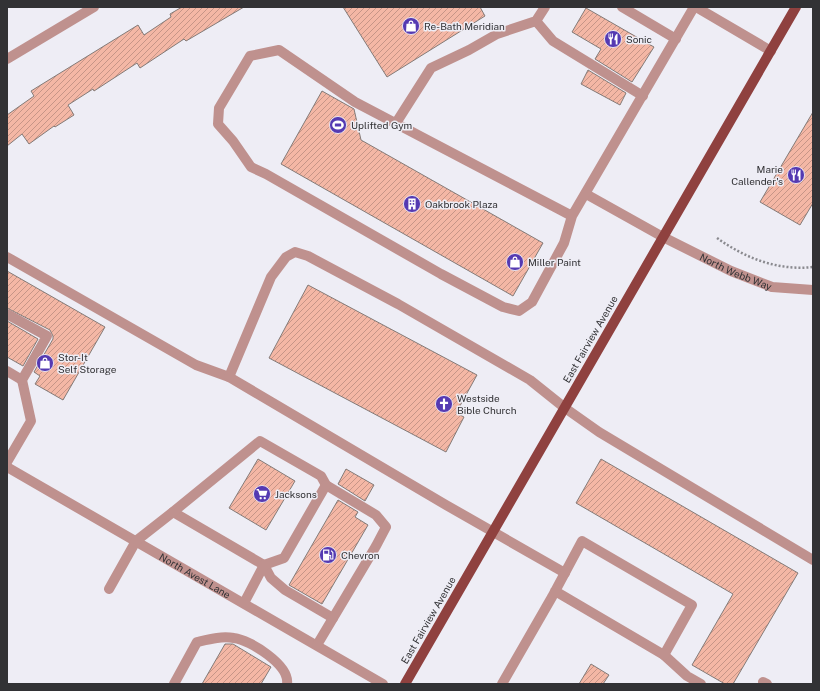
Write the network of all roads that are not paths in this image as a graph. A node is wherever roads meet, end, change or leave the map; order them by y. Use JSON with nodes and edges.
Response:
{"nodes":[{"id":1,"x":94,"y":7,"type":"edge"},
{"id":2,"x":546,"y":7,"type":"edge"},
{"id":3,"x":622,"y":7,"type":"edge"},
{"id":4,"x":695,"y":7,"type":"edge"},
{"id":5,"x":796,"y":7,"type":"edge"},
{"id":6,"x":536,"y":21,"type":"junction"},
{"id":7,"x":676,"y":39,"type":"junction"},
{"id":8,"x":771,"y":50,"type":"junction"},
{"id":9,"x":7,"y":59,"type":"edge"},
{"id":10,"x":643,"y":96,"type":"junction"},
{"id":11,"x":396,"y":123,"type":"junction"},
{"id":12,"x":586,"y":194,"type":"junction"},
{"id":13,"x":572,"y":216,"type":"junction"},
{"id":14,"x":663,"y":237,"type":"junction"},
{"id":15,"x":7,"y":257,"type":"edge"},
{"id":16,"x":813,"y":290,"type":"edge"},
{"id":17,"x":7,"y":314,"type":"edge"},
{"id":18,"x":7,"y":371,"type":"edge"},
{"id":19,"x":229,"y":377,"type":"junction"},
{"id":20,"x":22,"y":380,"type":"junction"},
{"id":21,"x":565,"y":408,"type":"junction"},
{"id":22,"x":7,"y":462,"type":"edge"},
{"id":23,"x":7,"y":467,"type":"edge"},
{"id":24,"x":326,"y":485,"type":"junction"},
{"id":25,"x":173,"y":512,"type":"junction"},
{"id":26,"x":493,"y":532,"type":"junction"},
{"id":27,"x":136,"y":541,"type":"junction"},
{"id":28,"x":813,"y":560,"type":"edge"},
{"id":29,"x":264,"y":566,"type":"junction"},
{"id":30,"x":565,"y":573,"type":"junction"},
{"id":31,"x":109,"y":589,"type":"dead end"},
{"id":32,"x":555,"y":591,"type":"junction"},
{"id":33,"x":244,"y":603,"type":"junction"},
{"id":34,"x":333,"y":618,"type":"junction"},
{"id":35,"x":317,"y":645,"type":"junction"},
{"id":36,"x":664,"y":656,"type":"junction"},
{"id":37,"x":174,"y":684,"type":"edge"},
{"id":38,"x":287,"y":684,"type":"edge"},
{"id":39,"x":383,"y":684,"type":"edge"},
{"id":40,"x":405,"y":684,"type":"edge"},
{"id":41,"x":502,"y":684,"type":"edge"},
{"id":42,"x":701,"y":684,"type":"edge"}],
"edges":[{"from":1,"to":9,"type":"street"},
{"from":2,"to":6,"type":"street"},
{"from":3,"to":7,"type":"street"},
{"from":4,"to":7,"type":"street"},
{"from":4,"to":8,"type":"street"},
{"from":5,"to":8,"type":"main road","name":"East Fairview Avenue"},
{"from":6,"to":10,"type":"street"},
{"from":6,"to":11,"type":"street"},
{"from":7,"to":10,"type":"street"},
{"from":8,"to":14,"type":"main road","name":"East Fairview Avenue"},
{"from":10,"to":12,"type":"street"},
{"from":11,"to":13,"type":"street"},
{"from":11,"to":13,"type":"street"},
{"from":12,"to":13,"type":"street"},
{"from":12,"to":14,"type":"street","name":"North Webb Way"},
{"from":14,"to":16,"type":"street","name":"North Webb Way"},
{"from":14,"to":21,"type":"main road","name":"East Fairview Avenue"},
{"from":15,"to":19,"type":"street"},
{"from":17,"to":20,"type":"street"},
{"from":18,"to":20,"type":"street"},
{"from":19,"to":21,"type":"street"},
{"from":19,"to":26,"type":"street"},
{"from":20,"to":22,"type":"street"},
{"from":21,"to":26,"type":"main road","name":"East Fairview Avenue"},
{"from":21,"to":28,"type":"street"},
{"from":23,"to":27,"type":"street","name":"North Avest Lane"},
{"from":24,"to":25,"type":"street"},
{"from":24,"to":29,"type":"street"},
{"from":24,"to":34,"type":"street"},
{"from":25,"to":27,"type":"street"},
{"from":25,"to":29,"type":"street"},
{"from":26,"to":30,"type":"street"},
{"from":26,"to":40,"type":"main road","name":"East Fairview Avenue"},
{"from":27,"to":31,"type":"street"},
{"from":27,"to":33,"type":"street","name":"North Avest Lane"},
{"from":29,"to":33,"type":"street"},
{"from":29,"to":34,"type":"street"},
{"from":30,"to":32,"type":"street"},
{"from":30,"to":36,"type":"street"},
{"from":32,"to":36,"type":"street"},
{"from":32,"to":41,"type":"street"},
{"from":33,"to":35,"type":"street","name":"North Avest Lane"},
{"from":34,"to":35,"type":"street"},
{"from":35,"to":39,"type":"street","name":"North Avest Lane"},
{"from":36,"to":42,"type":"street"},
{"from":37,"to":38,"type":"street"}]}
